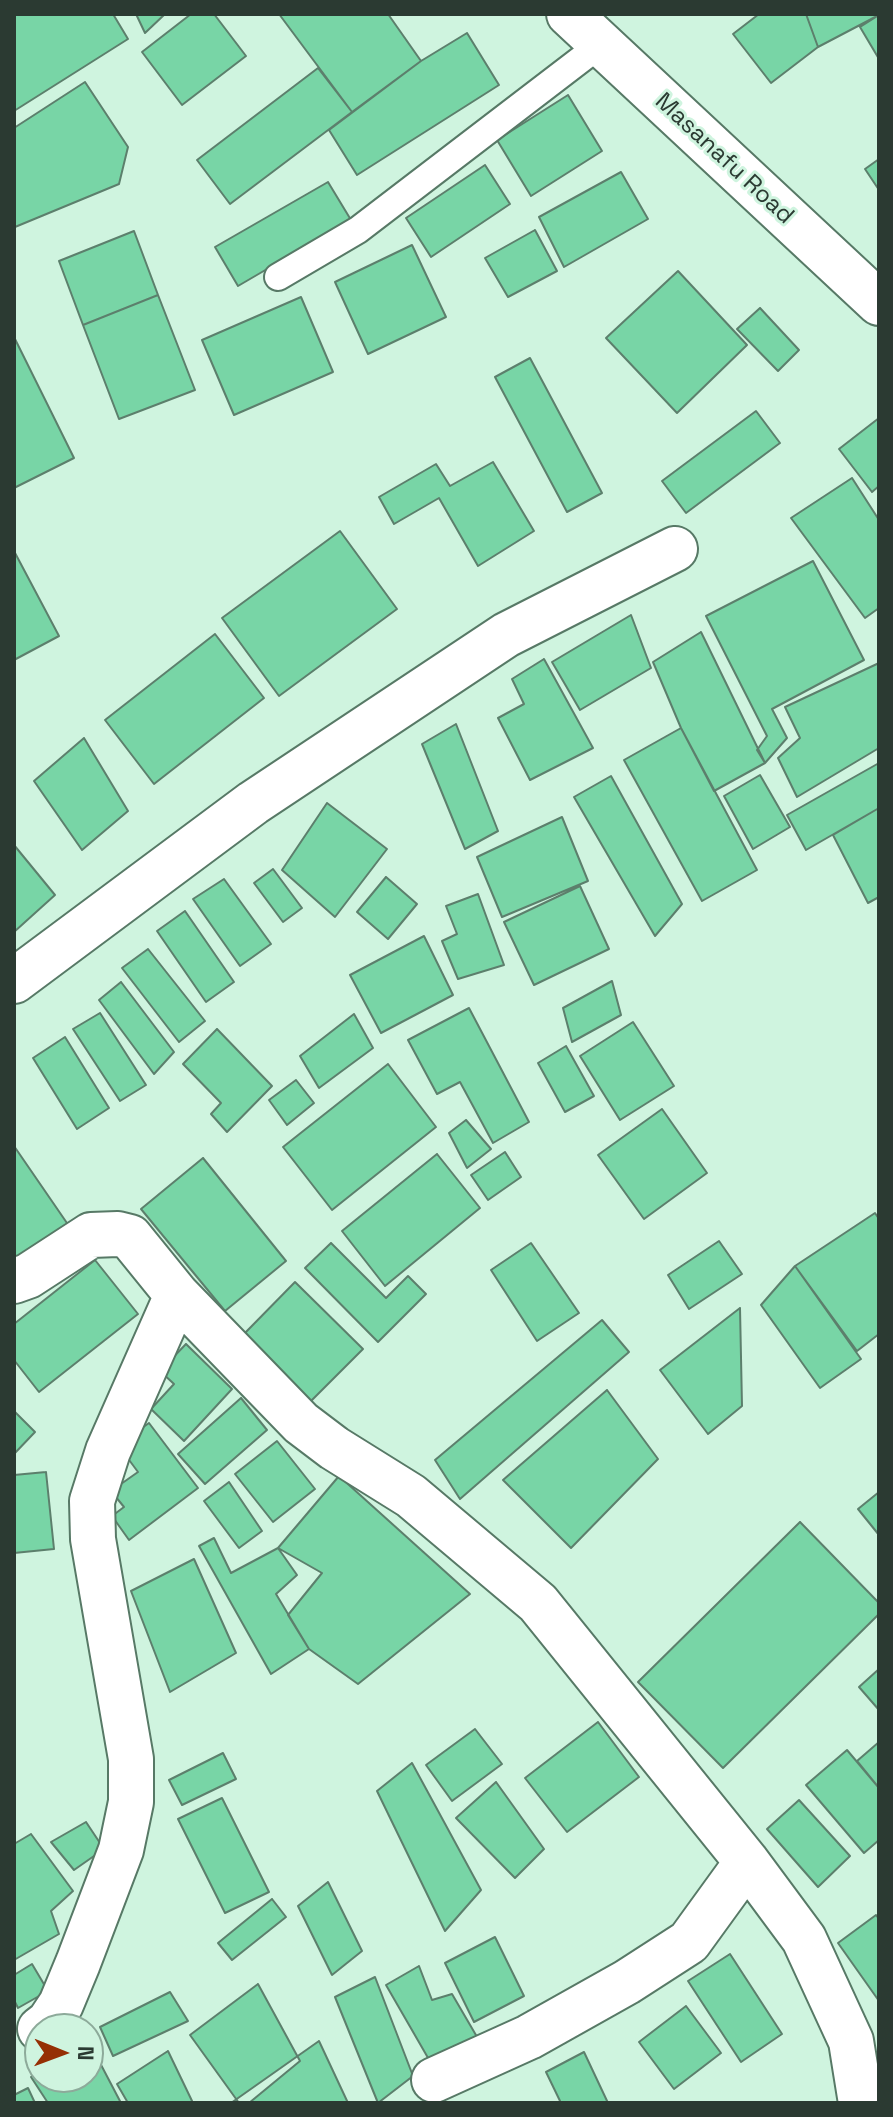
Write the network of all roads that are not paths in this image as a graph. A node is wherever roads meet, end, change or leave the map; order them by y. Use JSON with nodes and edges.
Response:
{"nodes":[{"id":1,"x":569,"y":14,"type":"edge"},
{"id":2,"x":601,"y":44,"type":"junction"},
{"id":3,"x":278,"y":277,"type":"dead end"},
{"id":4,"x":874,"y":290,"type":"edge"},
{"id":5,"x":675,"y":549,"type":"dead end"},
{"id":6,"x":14,"y":981,"type":"edge"},
{"id":7,"x":14,"y":1281,"type":"edge"},
{"id":8,"x":177,"y":1295,"type":"junction"},
{"id":9,"x":747,"y":1862,"type":"junction"},
{"id":10,"x":55,"y":2013,"type":"edge"},
{"id":11,"x":865,"y":2033,"type":"edge"},
{"id":12,"x":434,"y":2080,"type":"dead end"},
{"id":13,"x":861,"y":2103,"type":"edge"}],
"edges":[{"from":1,"to":2,"type":"street","name":"Masanafu Road"},
{"from":2,"to":3,"type":"lane"},
{"from":2,"to":4,"type":"street","name":"Masanafu Road"},
{"from":5,"to":6,"type":"street"},
{"from":7,"to":8,"type":"street"},
{"from":8,"to":9,"type":"street"},
{"from":8,"to":10,"type":"street"},
{"from":9,"to":11,"type":"street"},
{"from":9,"to":12,"type":"street"},
{"from":11,"to":13,"type":"street"}]}
